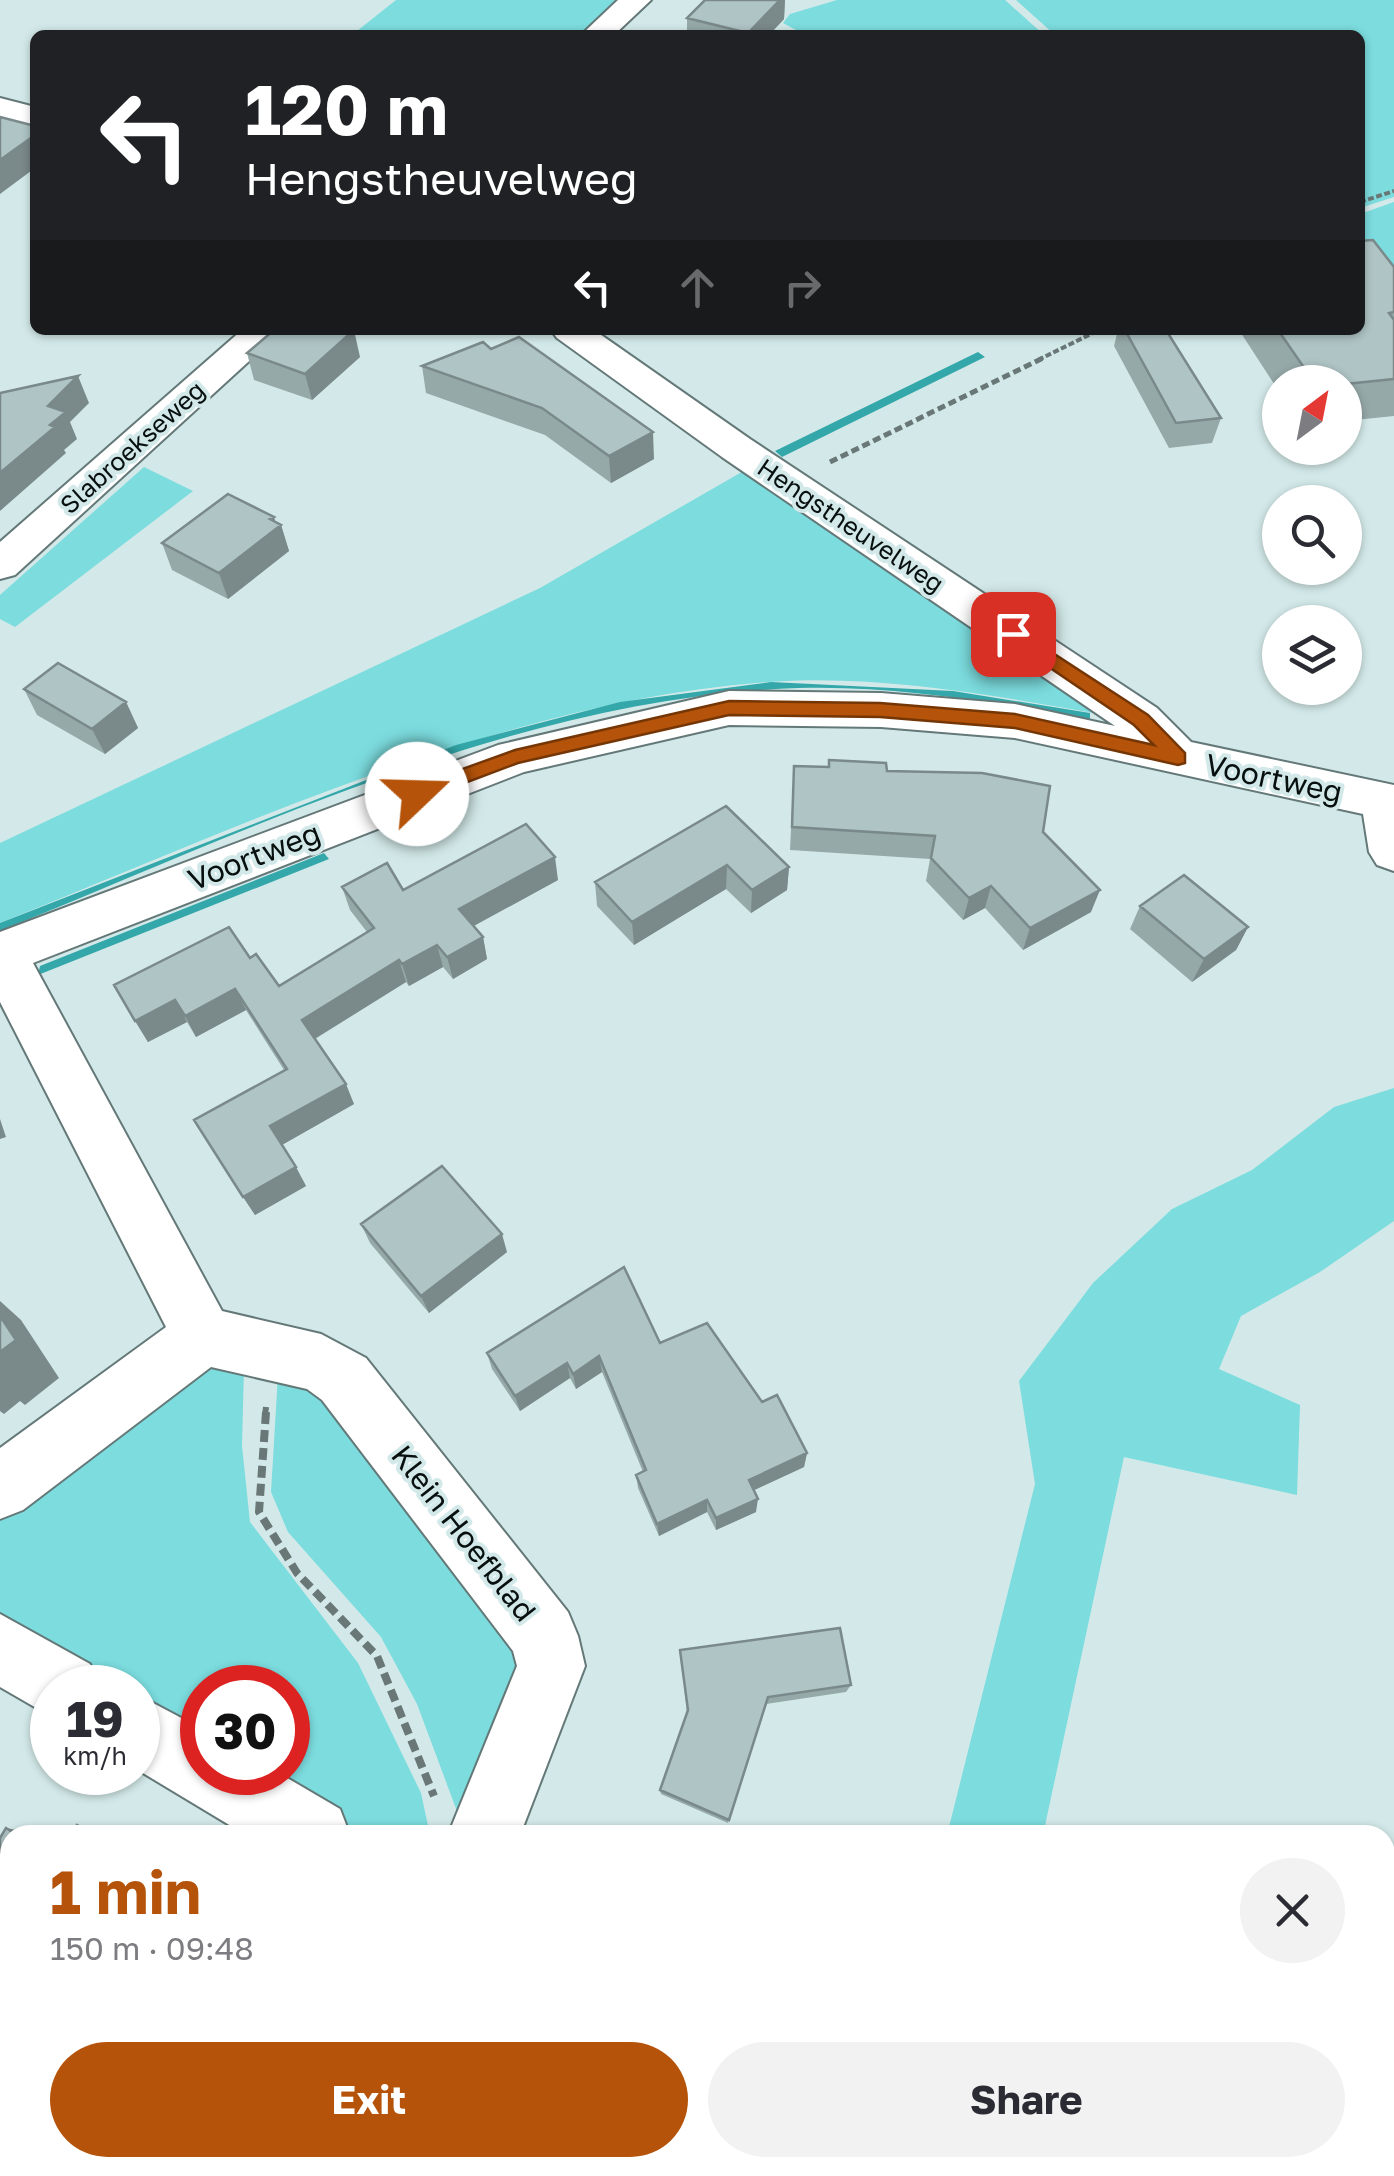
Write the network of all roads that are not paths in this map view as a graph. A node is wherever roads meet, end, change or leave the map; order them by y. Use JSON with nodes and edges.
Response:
{"nodes":[{"id":1,"x":636,"y":0,"type":"edge"},
{"id":2,"x":602,"y":30,"type":"edge"},
{"id":3,"x":0,"y":108,"type":"edge"},
{"id":4,"x":30,"y":116,"type":"edge"},
{"id":5,"x":258,"y":335,"type":"edge"},
{"id":6,"x":577,"y":335,"type":"edge"},
{"id":7,"x":0,"y":565,"type":"edge"},
{"id":8,"x":1178,"y":758,"type":"junction"},
{"id":9,"x":1389,"y":802,"type":"edge"},
{"id":10,"x":1394,"y":852,"type":"edge"},
{"id":11,"x":1,"y":954,"type":"edge"},
{"id":12,"x":203,"y":1336,"type":"junction"},
{"id":13,"x":0,"y":1486,"type":"edge"},
{"id":14,"x":0,"y":1648,"type":"edge"},
{"id":15,"x":30,"y":1666,"type":"edge"},
{"id":16,"x":247,"y":1795,"type":"edge"},
{"id":17,"x":297,"y":1825,"type":"edge"},
{"id":18,"x":462,"y":1825,"type":"edge"}],
"edges":[{"from":1,"to":2,"type":"street"},
{"from":3,"to":4,"type":"street"},
{"from":5,"to":7,"type":"street","name":"Slabroekseweg"},
{"from":6,"to":8,"type":"street","name":"Hengstheuvelweg"},
{"from":8,"to":9,"type":"street","name":"Voortweg"},
{"from":8,"to":11,"type":"street","name":"Voortweg"},
{"from":9,"to":10,"type":"street"},
{"from":11,"to":12,"type":"street"},
{"from":12,"to":13,"type":"street"},
{"from":12,"to":18,"type":"street","name":"Klein Hoefblad"},
{"from":14,"to":15,"type":"street"},
{"from":16,"to":17,"type":"street"}]}
